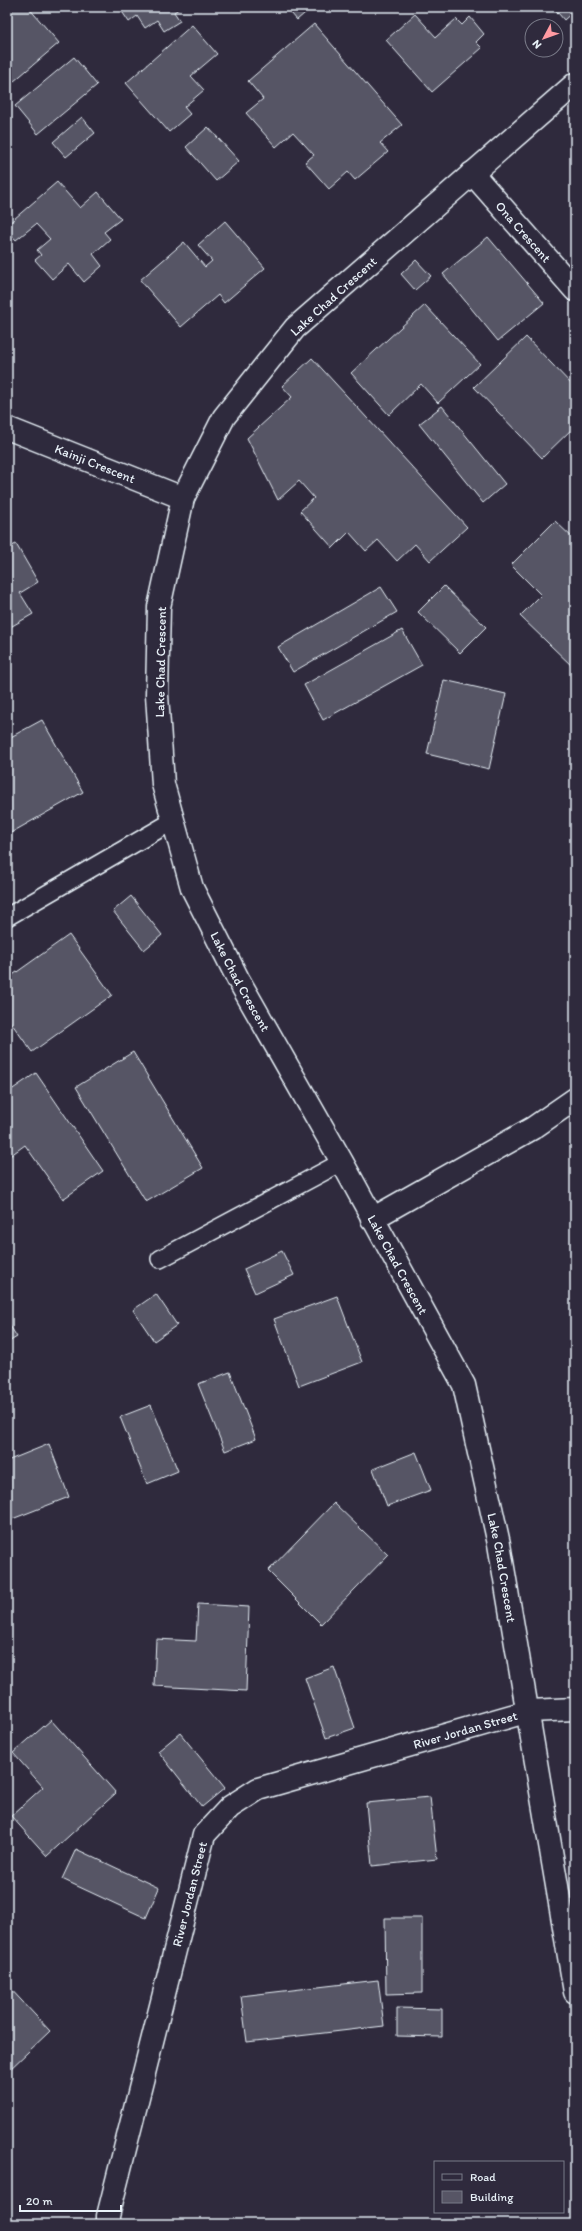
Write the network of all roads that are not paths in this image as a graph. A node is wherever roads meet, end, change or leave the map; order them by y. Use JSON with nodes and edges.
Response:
{"nodes":[{"id":1,"x":575,"y":84,"type":"edge"},
{"id":2,"x":472,"y":173,"type":"junction"},
{"id":3,"x":575,"y":290,"type":"edge"},
{"id":4,"x":7,"y":428,"type":"edge"},
{"id":5,"x":183,"y":498,"type":"junction"},
{"id":6,"x":173,"y":821,"type":"junction"},
{"id":7,"x":7,"y":917,"type":"edge"},
{"id":8,"x":575,"y":1099,"type":"edge"},
{"id":9,"x":342,"y":1162,"type":"junction"},
{"id":10,"x":372,"y":1219,"type":"junction"},
{"id":11,"x":160,"y":1259,"type":"dead end"},
{"id":12,"x":575,"y":1709,"type":"edge"},
{"id":13,"x":529,"y":1711,"type":"junction"},
{"id":14,"x":575,"y":1992,"type":"edge"},
{"id":15,"x":108,"y":2224,"type":"edge"}],
"edges":[{"from":1,"to":2,"type":"street","name":"Lake Chad Crescent"},
{"from":2,"to":3,"type":"street","name":"Ona Crescent"},
{"from":2,"to":5,"type":"street","name":"Lake Chad Crescent"},
{"from":4,"to":5,"type":"street","name":"Kainji Crescent"},
{"from":5,"to":6,"type":"street","name":"Lake Chad Crescent"},
{"from":6,"to":7,"type":"lane"},
{"from":6,"to":9,"type":"street","name":"Lake Chad Crescent"},
{"from":8,"to":10,"type":"street"},
{"from":9,"to":10,"type":"street","name":"Lake Chad Crescent"},
{"from":9,"to":11,"type":"lane"},
{"from":10,"to":13,"type":"street","name":"Lake Chad Crescent"},
{"from":12,"to":13,"type":"street","name":"River Jordan Street"},
{"from":13,"to":14,"type":"street","name":"Lake Chad Crescent"},
{"from":13,"to":15,"type":"street","name":"River Jordan Street"}]}
